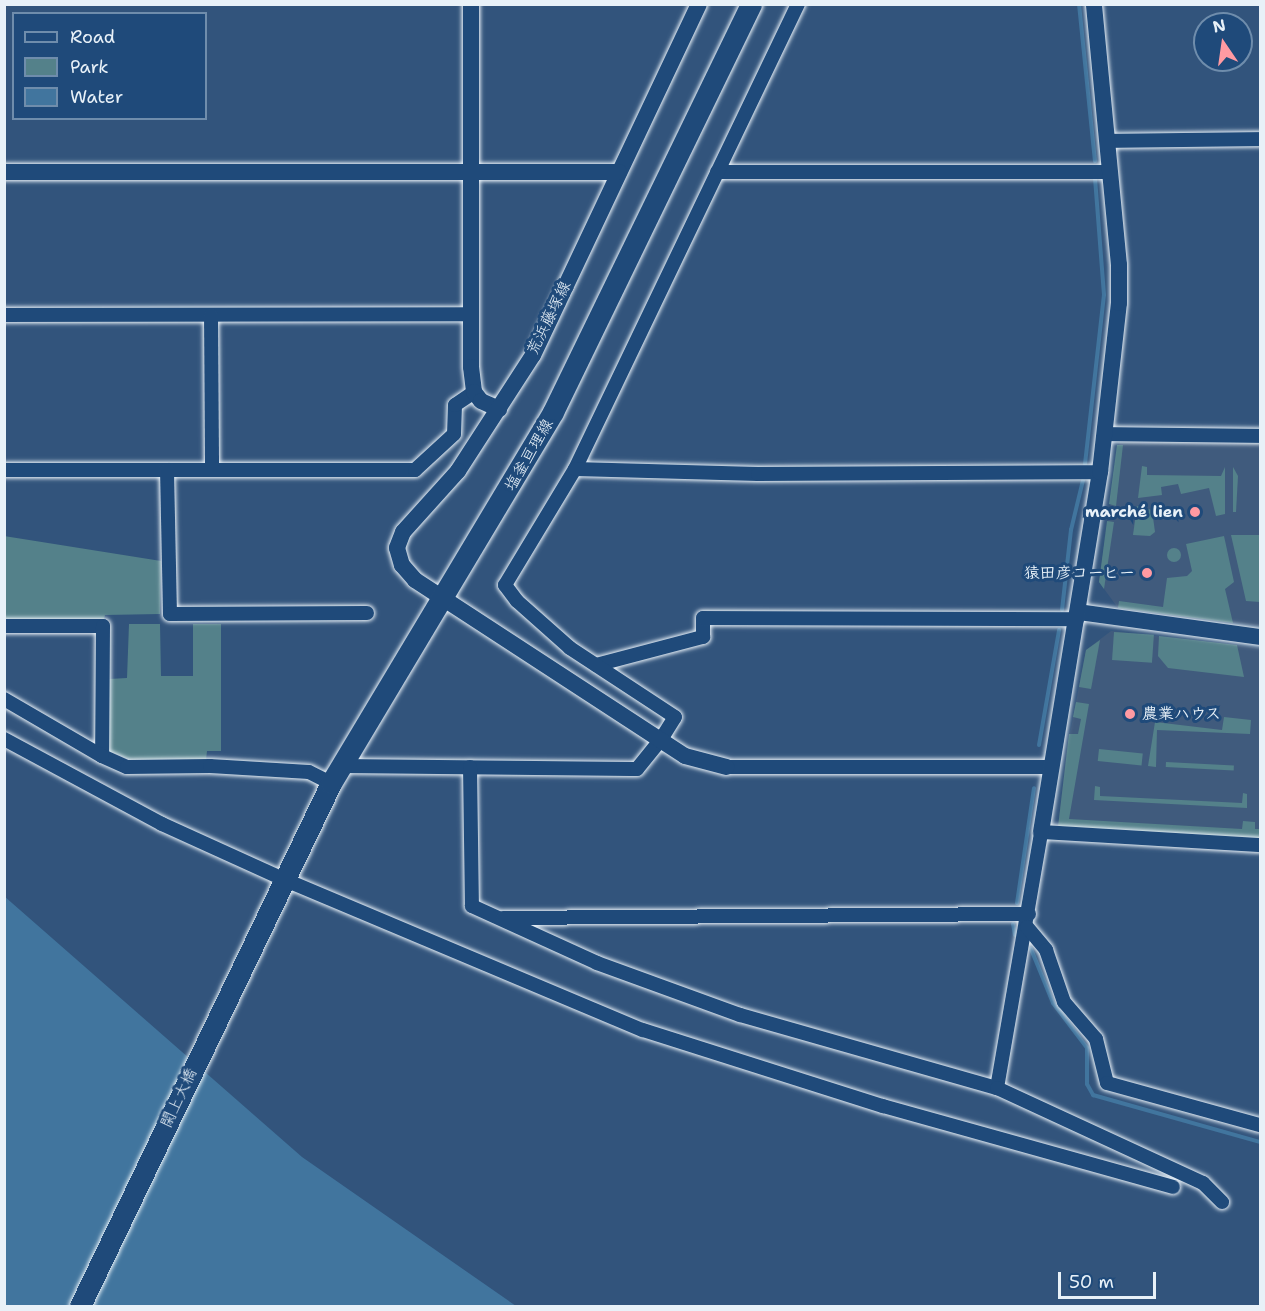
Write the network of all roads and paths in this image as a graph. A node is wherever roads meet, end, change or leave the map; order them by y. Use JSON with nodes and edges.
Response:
{"nodes":[{"id":1,"x":471,"y":4,"type":"edge"},
{"id":2,"x":699,"y":4,"type":"edge"},
{"id":3,"x":751,"y":4,"type":"edge"},
{"id":4,"x":798,"y":4,"type":"edge"},
{"id":5,"x":1094,"y":4,"type":"edge"},
{"id":6,"x":1260,"y":139,"type":"edge"},
{"id":7,"x":1107,"y":141,"type":"junction"},
{"id":8,"x":4,"y":171,"type":"edge"},
{"id":9,"x":1110,"y":171,"type":"junction"},
{"id":10,"x":470,"y":172,"type":"junction"},
{"id":11,"x":619,"y":172,"type":"junction"},
{"id":12,"x":717,"y":172,"type":"junction"},
{"id":13,"x":471,"y":314,"type":"junction"},
{"id":14,"x":4,"y":315,"type":"edge"},
{"id":15,"x":211,"y":315,"type":"junction"},
{"id":16,"x":474,"y":392,"type":"junction"},
{"id":17,"x":499,"y":410,"type":"junction"},
{"id":18,"x":1105,"y":434,"type":"junction"},
{"id":19,"x":1260,"y":436,"type":"edge"},
{"id":20,"x":575,"y":469,"type":"junction"},
{"id":21,"x":4,"y":470,"type":"edge"},
{"id":22,"x":167,"y":470,"type":"junction"},
{"id":23,"x":212,"y":470,"type":"junction"},
{"id":24,"x":1100,"y":472,"type":"junction"},
{"id":25,"x":443,"y":597,"type":"junction"},
{"id":26,"x":367,"y":613,"type":"dead end"},
{"id":27,"x":1078,"y":615,"type":"junction"},
{"id":28,"x":4,"y":626,"type":"edge"},
{"id":29,"x":1260,"y":637,"type":"edge"},
{"id":30,"x":596,"y":665,"type":"junction"},
{"id":31,"x":4,"y":699,"type":"edge"},
{"id":32,"x":4,"y":739,"type":"edge"},
{"id":33,"x":660,"y":741,"type":"junction"},
{"id":34,"x":102,"y":756,"type":"junction"},
{"id":35,"x":470,"y":767,"type":"junction"},
{"id":36,"x":727,"y":767,"type":"joint"},
{"id":37,"x":1051,"y":767,"type":"junction"},
{"id":38,"x":336,"y":774,"type":"junction"},
{"id":39,"x":1041,"y":832,"type":"junction"},
{"id":40,"x":1260,"y":845,"type":"edge"},
{"id":41,"x":280,"y":885,"type":"junction"},
{"id":42,"x":498,"y":918,"type":"junction"},
{"id":43,"x":1028,"y":920,"type":"junction"},
{"id":44,"x":997,"y":1088,"type":"junction"},
{"id":45,"x":1260,"y":1125,"type":"edge"},
{"id":46,"x":1173,"y":1187,"type":"dead end"},
{"id":47,"x":1222,"y":1202,"type":"dead end"},
{"id":48,"x":80,"y":1306,"type":"edge"}],
"edges":[{"from":1,"to":10,"type":"street"},
{"from":2,"to":11,"type":"street","name":"荒浜藤塚線"},
{"from":3,"to":25,"type":"main road","name":"塩釜亘理線"},
{"from":4,"to":12,"type":"street"},
{"from":5,"to":7,"type":"street"},
{"from":6,"to":7,"type":"street"},
{"from":7,"to":9,"type":"street"},
{"from":8,"to":10,"type":"street"},
{"from":9,"to":12,"type":"street"},
{"from":9,"to":18,"type":"street"},
{"from":10,"to":11,"type":"street"},
{"from":10,"to":13,"type":"street"},
{"from":11,"to":17,"type":"street","name":"荒浜藤塚線"},
{"from":12,"to":20,"type":"street"},
{"from":13,"to":15,"type":"street"},
{"from":13,"to":16,"type":"street"},
{"from":14,"to":15,"type":"street"},
{"from":15,"to":23,"type":"street"},
{"from":16,"to":17,"type":"street"},
{"from":16,"to":23,"type":"street"},
{"from":17,"to":25,"type":"street","name":"荒浜藤塚線"},
{"from":18,"to":19,"type":"street"},
{"from":18,"to":24,"type":"street"},
{"from":20,"to":24,"type":"street"},
{"from":20,"to":30,"type":"street"},
{"from":21,"to":22,"type":"street"},
{"from":22,"to":23,"type":"street"},
{"from":22,"to":26,"type":"street"},
{"from":24,"to":27,"type":"street"},
{"from":25,"to":33,"type":"street","name":"荒浜藤塚線"},
{"from":25,"to":38,"type":"main road","name":"塩釜亘理線"},
{"from":27,"to":29,"type":"street"},
{"from":27,"to":30,"type":"street"},
{"from":27,"to":37,"type":"street"},
{"from":28,"to":34,"type":"street"},
{"from":30,"to":33,"type":"street"},
{"from":31,"to":34,"type":"street"},
{"from":32,"to":41,"type":"street"},
{"from":33,"to":35,"type":"street"},
{"from":33,"to":36,"type":"street","name":"荒浜藤塚線"},
{"from":34,"to":38,"type":"street"},
{"from":35,"to":38,"type":"street"},
{"from":35,"to":42,"type":"street"},
{"from":36,"to":37,"type":"street"},
{"from":37,"to":39,"type":"street"},
{"from":38,"to":41,"type":"main road","name":"塩釜亘理線"},
{"from":39,"to":40,"type":"street"},
{"from":39,"to":43,"type":"street"},
{"from":41,"to":46,"type":"street"},
{"from":41,"to":48,"type":"main road","name":"閖上大橋"},
{"from":42,"to":43,"type":"street"},
{"from":42,"to":44,"type":"street"},
{"from":43,"to":44,"type":"street"},
{"from":43,"to":45,"type":"street"},
{"from":44,"to":47,"type":"street"}]}
